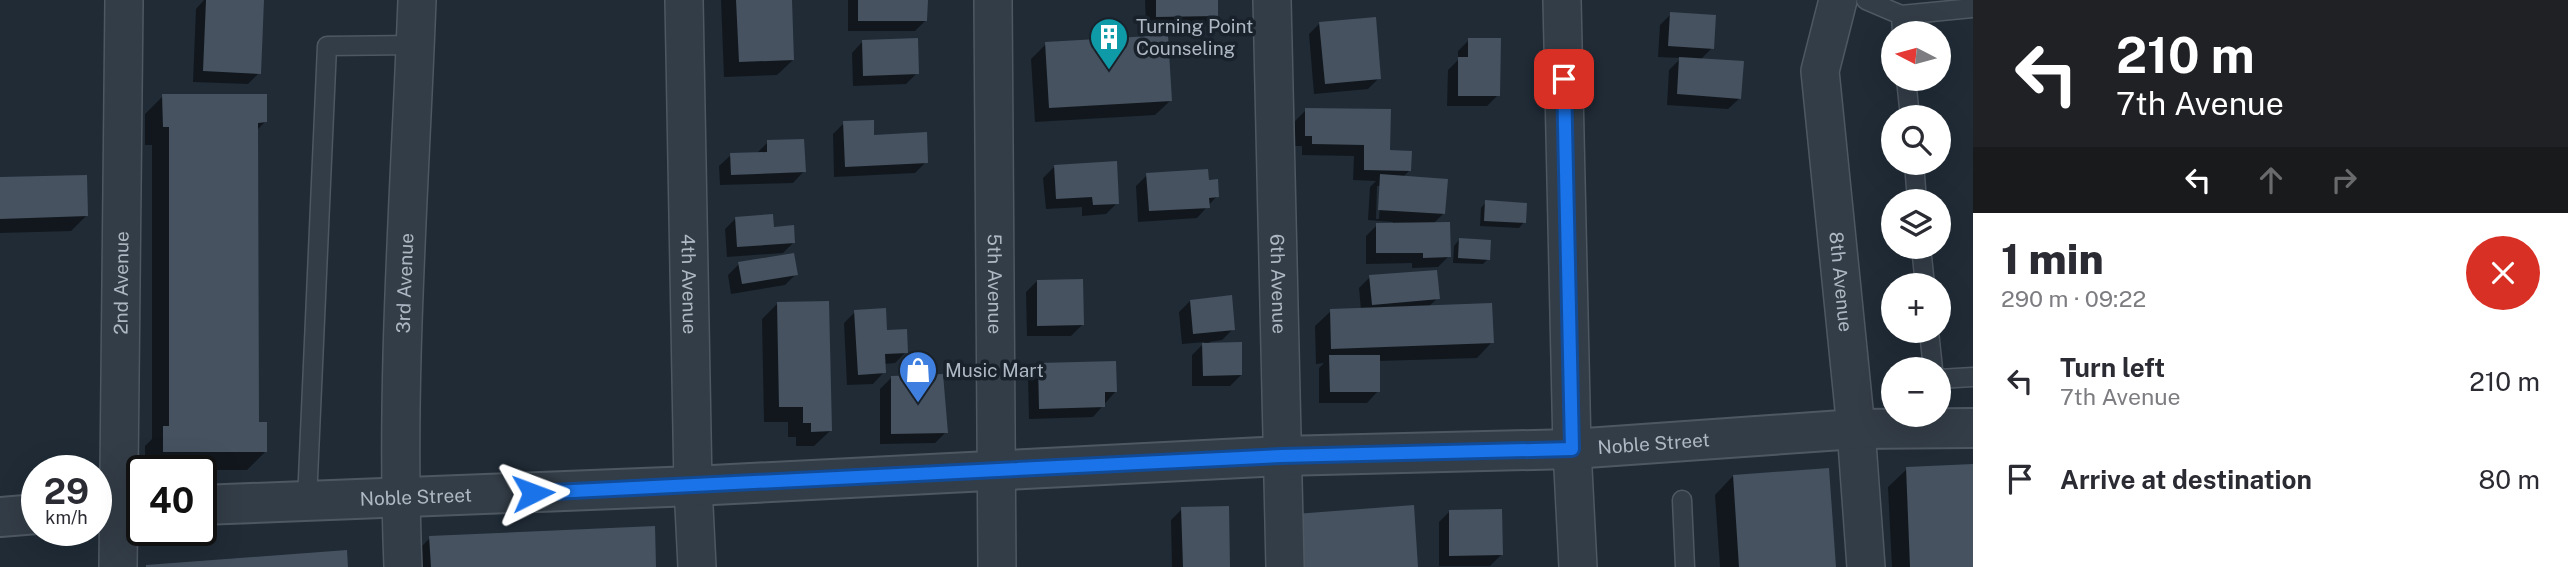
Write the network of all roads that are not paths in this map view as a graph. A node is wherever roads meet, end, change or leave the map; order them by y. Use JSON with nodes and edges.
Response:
{"nodes":[{"id":1,"x":124,"y":0,"type":"edge"},
{"id":2,"x":417,"y":0,"type":"edge"},
{"id":3,"x":684,"y":0,"type":"edge"},
{"id":4,"x":993,"y":0,"type":"edge"},
{"id":5,"x":1272,"y":0,"type":"edge"},
{"id":6,"x":1562,"y":0,"type":"edge"},
{"id":7,"x":1838,"y":0,"type":"edge"},
{"id":8,"x":1866,"y":0,"type":"edge"},
{"id":9,"x":1973,"y":8,"type":"edge"},
{"id":10,"x":1901,"y":15,"type":"junction"},
{"id":11,"x":1901,"y":21,"type":"edge"},
{"id":12,"x":415,"y":45,"type":"junction"},
{"id":13,"x":1973,"y":377,"type":"edge"},
{"id":14,"x":1951,"y":378,"type":"edge"},
{"id":15,"x":1887,"y":427,"type":"edge"},
{"id":16,"x":1856,"y":429,"type":"junction"},
{"id":17,"x":1572,"y":449,"type":"junction"},
{"id":18,"x":1281,"y":456,"type":"junction"},
{"id":19,"x":995,"y":470,"type":"junction"},
{"id":20,"x":693,"y":486,"type":"junction"},
{"id":21,"x":400,"y":498,"type":"junction"},
{"id":22,"x":1682,"y":500,"type":"dead end"},
{"id":23,"x":307,"y":501,"type":"junction"},
{"id":24,"x":217,"y":504,"type":"edge"},
{"id":25,"x":119,"y":508,"type":"edge"},
{"id":26,"x":21,"y":515,"type":"edge"},
{"id":27,"x":0,"y":517,"type":"edge"},
{"id":28,"x":118,"y":567,"type":"edge"},
{"id":29,"x":403,"y":567,"type":"edge"},
{"id":30,"x":697,"y":567,"type":"edge"},
{"id":31,"x":997,"y":567,"type":"edge"},
{"id":32,"x":1285,"y":567,"type":"edge"},
{"id":33,"x":1578,"y":567,"type":"edge"},
{"id":34,"x":1685,"y":567,"type":"edge"},
{"id":35,"x":1866,"y":567,"type":"edge"}],
"edges":[{"from":1,"to":25,"type":"street","name":"2nd Avenue"},
{"from":2,"to":12,"type":"street","name":"3rd Avenue"},
{"from":3,"to":20,"type":"street","name":"4th Avenue"},
{"from":4,"to":19,"type":"street","name":"5th Avenue"},
{"from":5,"to":18,"type":"street","name":"6th Avenue"},
{"from":6,"to":17,"type":"street"},
{"from":7,"to":16,"type":"street","name":"8th Avenue"},
{"from":8,"to":10,"type":"lane"},
{"from":9,"to":10,"type":"lane"},
{"from":10,"to":11,"type":"lane"},
{"from":12,"to":21,"type":"street","name":"3rd Avenue"},
{"from":12,"to":23,"type":"lane"},
{"from":13,"to":14,"type":"lane"},
{"from":15,"to":16,"type":"street","name":"Noble Street"},
{"from":16,"to":17,"type":"street","name":"Noble Street"},
{"from":16,"to":35,"type":"street","name":"8th Avenue"},
{"from":17,"to":18,"type":"street","name":"Noble Street"},
{"from":17,"to":33,"type":"street"},
{"from":18,"to":19,"type":"street","name":"Noble Street"},
{"from":18,"to":32,"type":"street","name":"6th Avenue"},
{"from":19,"to":20,"type":"street","name":"Noble Street"},
{"from":19,"to":31,"type":"street","name":"5th Avenue"},
{"from":20,"to":21,"type":"street","name":"Noble Street"},
{"from":20,"to":30,"type":"street","name":"4th Avenue"},
{"from":21,"to":23,"type":"street","name":"Noble Street"},
{"from":21,"to":29,"type":"street","name":"3rd Avenue"},
{"from":22,"to":34,"type":"lane"},
{"from":23,"to":24,"type":"street","name":"Noble Street"},
{"from":25,"to":28,"type":"street","name":"2nd Avenue"},
{"from":26,"to":27,"type":"street"}]}
